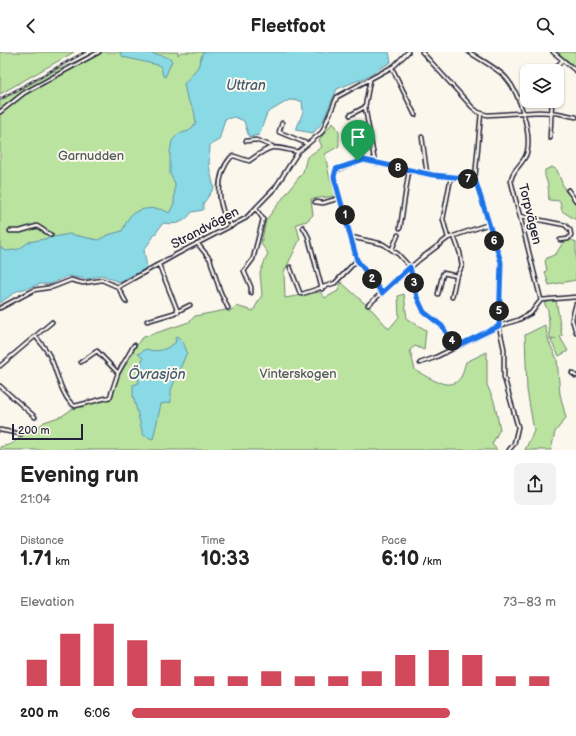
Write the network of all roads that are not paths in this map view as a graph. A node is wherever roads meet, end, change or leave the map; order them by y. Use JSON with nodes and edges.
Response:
{"nodes":[{"id":1,"x":99,"y":52,"type":"edge"},
{"id":2,"x":408,"y":52,"type":"edge"},
{"id":3,"x":422,"y":52,"type":"edge"},
{"id":4,"x":469,"y":52,"type":"edge"},
{"id":5,"x":553,"y":52,"type":"edge"},
{"id":6,"x":562,"y":61,"type":"junction"},
{"id":7,"x":559,"y":64,"type":"edge"},
{"id":8,"x":392,"y":68,"type":"junction"},
{"id":9,"x":576,"y":71,"type":"edge"},
{"id":10,"x":370,"y":80,"type":"junction"},
{"id":11,"x":365,"y":107,"type":"junction"},
{"id":12,"x":552,"y":108,"type":"edge"},
{"id":13,"x":0,"y":112,"type":"edge"},
{"id":14,"x":552,"y":112,"type":"junction"},
{"id":15,"x":522,"y":113,"type":"junction"},
{"id":16,"x":481,"y":114,"type":"junction"},
{"id":17,"x":350,"y":115,"type":"dead end"},
{"id":18,"x":415,"y":115,"type":"dead end"},
{"id":19,"x":576,"y":116,"type":"edge"},
{"id":20,"x":282,"y":123,"type":"dead end"},
{"id":21,"x":370,"y":134,"type":"junction"},
{"id":22,"x":422,"y":137,"type":"dead end"},
{"id":23,"x":354,"y":138,"type":"dead end"},
{"id":24,"x":550,"y":138,"type":"dead end"},
{"id":25,"x":246,"y":141,"type":"dead end"},
{"id":26,"x":308,"y":144,"type":"junction"},
{"id":27,"x":273,"y":146,"type":"junction"},
{"id":28,"x":298,"y":152,"type":"junction"},
{"id":29,"x":375,"y":163,"type":"junction"},
{"id":30,"x":409,"y":170,"type":"junction"},
{"id":31,"x":427,"y":174,"type":"junction"},
{"id":32,"x":451,"y":177,"type":"junction"},
{"id":33,"x":475,"y":179,"type":"junction"},
{"id":34,"x":568,"y":190,"type":"dead end"},
{"id":35,"x":340,"y":198,"type":"junction"},
{"id":36,"x":576,"y":200,"type":"edge"},
{"id":37,"x":316,"y":202,"type":"dead end"},
{"id":38,"x":256,"y":209,"type":"junction"},
{"id":39,"x":520,"y":216,"type":"junction"},
{"id":40,"x":489,"y":224,"type":"junction"},
{"id":41,"x":232,"y":226,"type":"junction"},
{"id":42,"x":303,"y":227,"type":"dead end"},
{"id":43,"x":400,"y":228,"type":"dead end"},
{"id":44,"x":10,"y":231,"type":"dead end"},
{"id":45,"x":51,"y":235,"type":"dead end"},
{"id":46,"x":398,"y":235,"type":"dead end"},
{"id":47,"x":454,"y":236,"type":"junction"},
{"id":48,"x":351,"y":237,"type":"junction"},
{"id":49,"x":448,"y":238,"type":"junction"},
{"id":50,"x":560,"y":240,"type":"dead end"},
{"id":51,"x":197,"y":243,"type":"junction"},
{"id":52,"x":392,"y":249,"type":"junction"},
{"id":53,"x":357,"y":260,"type":"junction"},
{"id":54,"x":159,"y":265,"type":"junction"},
{"id":55,"x":290,"y":267,"type":"dead end"},
{"id":56,"x":410,"y":267,"type":"junction"},
{"id":57,"x":457,"y":276,"type":"junction"},
{"id":58,"x":118,"y":288,"type":"junction"},
{"id":59,"x":322,"y":289,"type":"junction"},
{"id":60,"x":251,"y":293,"type":"dead end"},
{"id":61,"x":382,"y":293,"type":"junction"},
{"id":62,"x":438,"y":294,"type":"dead end"},
{"id":63,"x":452,"y":297,"type":"dead end"},
{"id":64,"x":576,"y":297,"type":"edge"},
{"id":65,"x":541,"y":300,"type":"junction"},
{"id":66,"x":126,"y":302,"type":"dead end"},
{"id":67,"x":576,"y":304,"type":"edge"},
{"id":68,"x":190,"y":305,"type":"dead end"},
{"id":69,"x":368,"y":305,"type":"dead end"},
{"id":70,"x":0,"y":308,"type":"edge"},
{"id":71,"x":228,"y":308,"type":"dead end"},
{"id":72,"x":178,"y":312,"type":"junction"},
{"id":73,"x":147,"y":321,"type":"dead end"},
{"id":74,"x":52,"y":322,"type":"dead end"},
{"id":75,"x":499,"y":326,"type":"junction"},
{"id":76,"x":576,"y":332,"type":"edge"},
{"id":77,"x":36,"y":337,"type":"junction"},
{"id":78,"x":134,"y":345,"type":"dead end"},
{"id":79,"x":455,"y":347,"type":"junction"},
{"id":80,"x":80,"y":362,"type":"dead end"},
{"id":81,"x":420,"y":363,"type":"dead end"},
{"id":82,"x":0,"y":366,"type":"edge"},
{"id":83,"x":118,"y":373,"type":"junction"},
{"id":84,"x":572,"y":373,"type":"dead end"},
{"id":85,"x":576,"y":376,"type":"edge"},
{"id":86,"x":0,"y":386,"type":"edge"},
{"id":87,"x":35,"y":417,"type":"dead end"},
{"id":88,"x":0,"y":430,"type":"edge"},
{"id":89,"x":20,"y":434,"type":"dead end"},
{"id":90,"x":509,"y":450,"type":"edge"}],
"edges":[{"from":1,"to":13,"type":"street"},
{"from":2,"to":8,"type":"street","name":"Strandvägen"},
{"from":3,"to":16,"type":"street"},
{"from":4,"to":15,"type":"street","name":"Torpvägen"},
{"from":5,"to":6,"type":"street"},
{"from":6,"to":7,"type":"street"},
{"from":6,"to":9,"type":"street"},
{"from":8,"to":10,"type":"street","name":"Strandvägen"},
{"from":8,"to":18,"type":"street"},
{"from":10,"to":11,"type":"street"},
{"from":10,"to":26,"type":"street","name":"Strandvägen"},
{"from":11,"to":17,"type":"street"},
{"from":11,"to":21,"type":"street"},
{"from":12,"to":14,"type":"street"},
{"from":14,"to":15,"type":"street"},
{"from":14,"to":19,"type":"street"},
{"from":14,"to":24,"type":"street"},
{"from":15,"to":16,"type":"street"},
{"from":15,"to":39,"type":"street","name":"Torpvägen"},
{"from":16,"to":33,"type":"street"},
{"from":20,"to":26,"type":"street"},
{"from":21,"to":23,"type":"street"},
{"from":21,"to":29,"type":"street"},
{"from":22,"to":31,"type":"street"},
{"from":25,"to":27,"type":"street"},
{"from":26,"to":28,"type":"street","name":"Strandvägen"},
{"from":27,"to":28,"type":"street"},
{"from":27,"to":41,"type":"street"},
{"from":28,"to":38,"type":"street","name":"Strandvägen"},
{"from":29,"to":30,"type":"street"},
{"from":29,"to":35,"type":"street"},
{"from":30,"to":31,"type":"street"},
{"from":30,"to":43,"type":"street"},
{"from":31,"to":32,"type":"street"},
{"from":32,"to":33,"type":"street"},
{"from":32,"to":49,"type":"street"},
{"from":33,"to":40,"type":"street"},
{"from":34,"to":36,"type":"street"},
{"from":35,"to":37,"type":"street"},
{"from":35,"to":48,"type":"street"},
{"from":38,"to":41,"type":"street","name":"Strandvägen"},
{"from":38,"to":60,"type":"street"},
{"from":39,"to":50,"type":"street"},
{"from":39,"to":65,"type":"street","name":"Torpvägen"},
{"from":40,"to":47,"type":"street"},
{"from":40,"to":75,"type":"street"},
{"from":41,"to":51,"type":"street","name":"Strandvägen"},
{"from":42,"to":59,"type":"street"},
{"from":44,"to":45,"type":"street"},
{"from":46,"to":52,"type":"street"},
{"from":47,"to":49,"type":"street"},
{"from":47,"to":57,"type":"street"},
{"from":48,"to":52,"type":"street"},
{"from":48,"to":53,"type":"street"},
{"from":49,"to":56,"type":"street"},
{"from":51,"to":54,"type":"street","name":"Strandvägen"},
{"from":51,"to":71,"type":"street"},
{"from":52,"to":56,"type":"street"},
{"from":53,"to":59,"type":"street"},
{"from":53,"to":61,"type":"street"},
{"from":54,"to":58,"type":"street","name":"Strandvägen"},
{"from":54,"to":72,"type":"street"},
{"from":55,"to":59,"type":"street"},
{"from":56,"to":61,"type":"street"},
{"from":56,"to":79,"type":"street"},
{"from":57,"to":62,"type":"street"},
{"from":57,"to":63,"type":"street"},
{"from":58,"to":66,"type":"street"},
{"from":58,"to":70,"type":"street"},
{"from":61,"to":69,"type":"street"},
{"from":64,"to":65,"type":"street"},
{"from":65,"to":75,"type":"street"},
{"from":67,"to":76,"type":"street"},
{"from":68,"to":72,"type":"street"},
{"from":72,"to":73,"type":"street"},
{"from":74,"to":77,"type":"street"},
{"from":75,"to":79,"type":"street"},
{"from":75,"to":90,"type":"street"},
{"from":77,"to":82,"type":"street"},
{"from":77,"to":83,"type":"street"},
{"from":78,"to":83,"type":"street"},
{"from":79,"to":81,"type":"street"},
{"from":80,"to":83,"type":"street"},
{"from":84,"to":85,"type":"street"},
{"from":86,"to":87,"type":"street"},
{"from":88,"to":89,"type":"street"}]}
